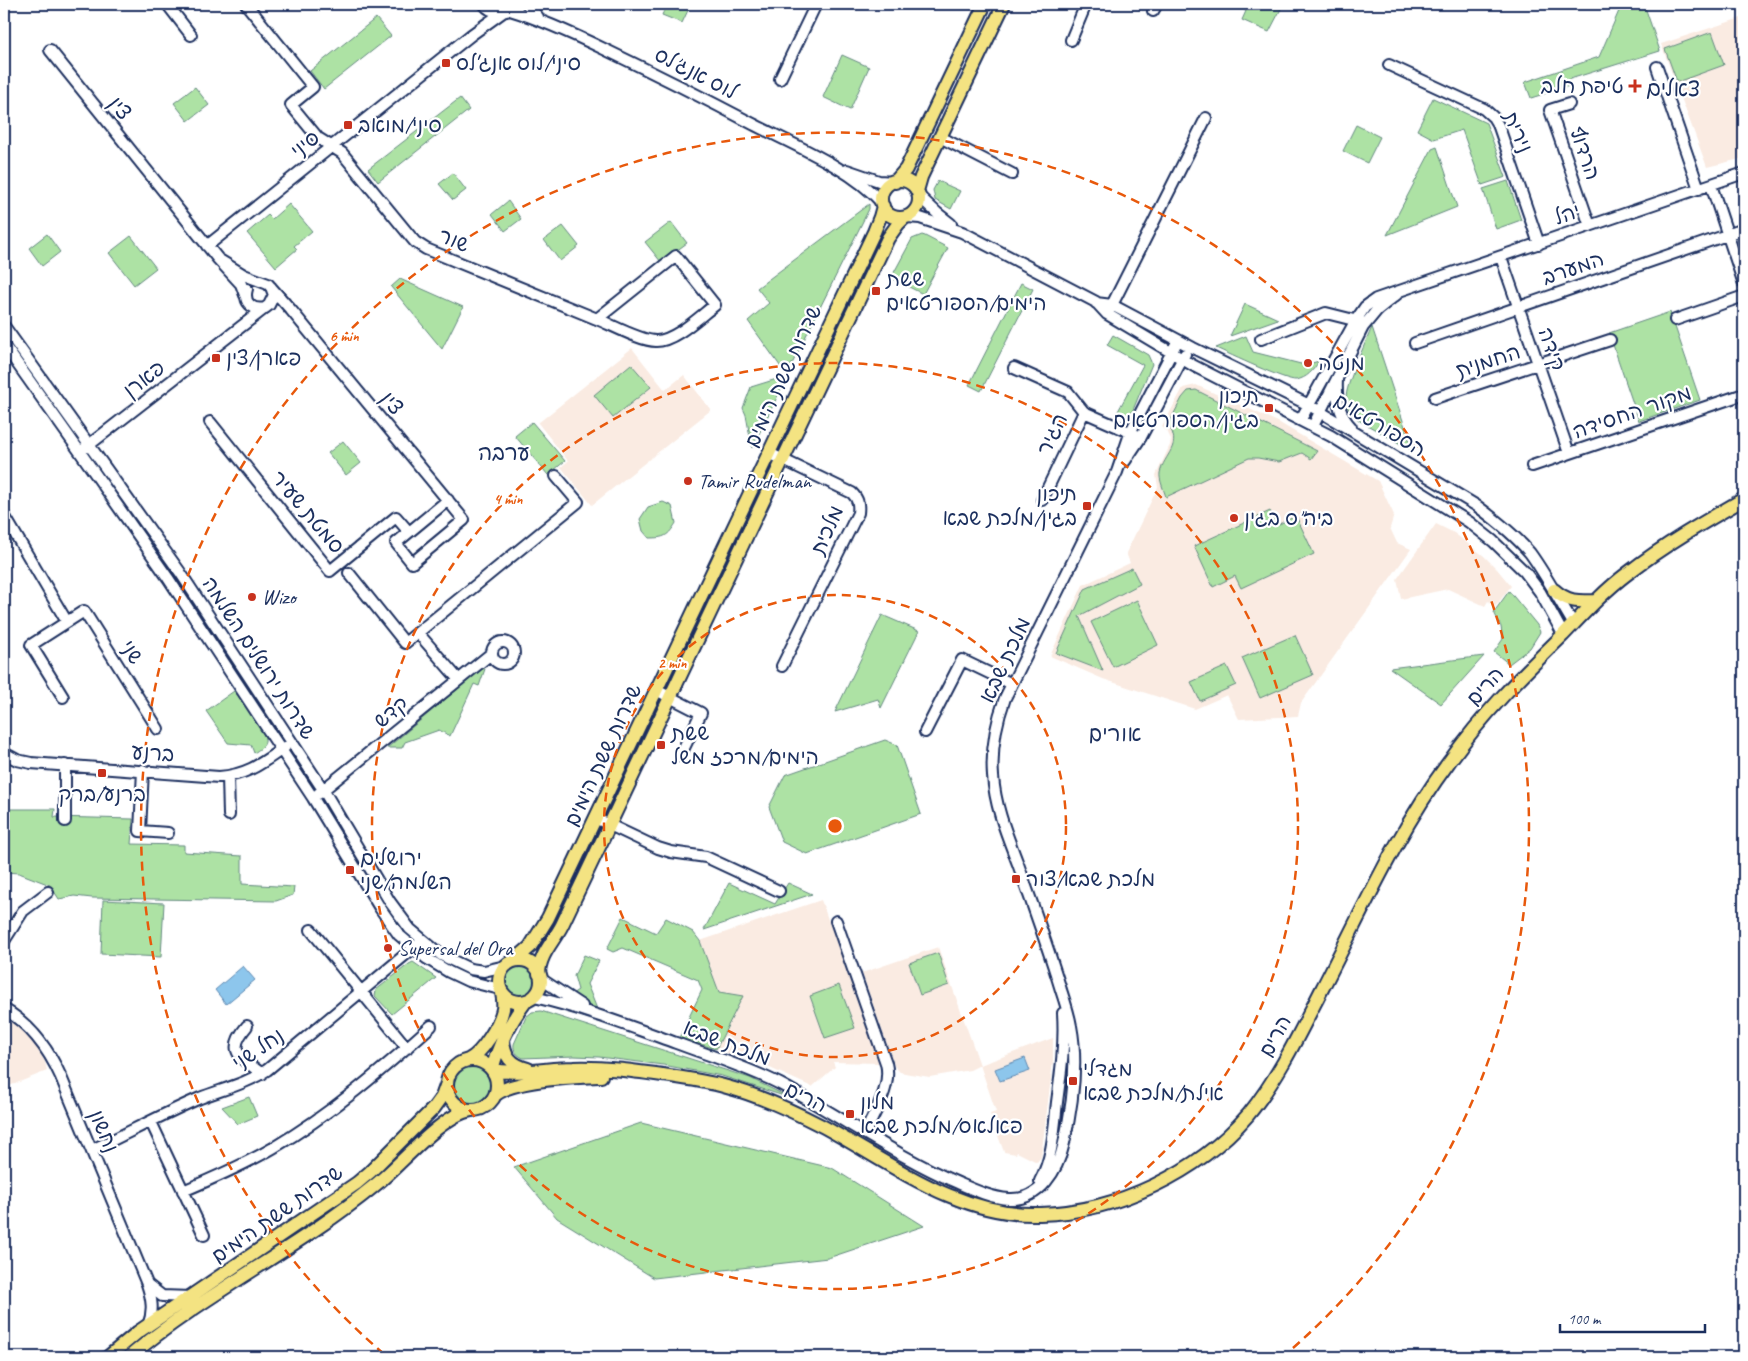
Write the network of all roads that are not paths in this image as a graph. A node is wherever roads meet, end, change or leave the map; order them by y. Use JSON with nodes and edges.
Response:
{"nodes":[{"id":1,"x":167,"y":4,"type":"edge"},
{"id":2,"x":246,"y":4,"type":"edge"},
{"id":3,"x":484,"y":4,"type":"edge"},
{"id":4,"x":519,"y":4,"type":"edge"},
{"id":5,"x":528,"y":4,"type":"edge"},
{"id":6,"x":816,"y":4,"type":"edge"},
{"id":7,"x":985,"y":4,"type":"edge"},
{"id":8,"x":1004,"y":4,"type":"edge"},
{"id":9,"x":1086,"y":4,"type":"edge"},
{"id":10,"x":507,"y":11,"type":"junction"},
{"id":11,"x":541,"y":20,"type":"junction"},
{"id":12,"x":474,"y":34,"type":"junction"},
{"id":13,"x":191,"y":35,"type":"dead end"},
{"id":14,"x":1071,"y":40,"type":"dead end"},
{"id":15,"x":50,"y":50,"type":"dead end"},
{"id":16,"x":1389,"y":65,"type":"dead end"},
{"id":17,"x":1657,"y":67,"type":"dead end"},
{"id":18,"x":780,"y":79,"type":"dead end"},
{"id":19,"x":1569,"y":104,"type":"dead end"},
{"id":20,"x":1206,"y":118,"type":"dead end"},
{"id":21,"x":940,"y":137,"type":"junction"},
{"id":22,"x":331,"y":147,"type":"junction"},
{"id":23,"x":832,"y":165,"type":"junction"},
{"id":24,"x":1744,"y":173,"type":"edge"},
{"id":25,"x":1012,"y":174,"type":"dead end"},
{"id":26,"x":894,"y":182,"type":"junction"},
{"id":27,"x":1711,"y":185,"type":"junction"},
{"id":28,"x":1699,"y":189,"type":"junction"},
{"id":29,"x":918,"y":193,"type":"junction"},
{"id":30,"x":882,"y":204,"type":"junction"},
{"id":31,"x":906,"y":217,"type":"junction"},
{"id":32,"x":1590,"y":226,"type":"junction"},
{"id":33,"x":1744,"y":229,"type":"edge"},
{"id":34,"x":962,"y":232,"type":"junction"},
{"id":35,"x":1728,"y":235,"type":"junction"},
{"id":36,"x":1539,"y":244,"type":"junction"},
{"id":37,"x":207,"y":246,"type":"junction"},
{"id":38,"x":1501,"y":257,"type":"junction"},
{"id":39,"x":218,"y":259,"type":"junction"},
{"id":40,"x":261,"y":281,"type":"junction"},
{"id":41,"x":1744,"y":284,"type":"edge"},
{"id":42,"x":272,"y":287,"type":"junction"},
{"id":43,"x":1744,"y":296,"type":"edge"},
{"id":44,"x":246,"y":298,"type":"junction"},
{"id":45,"x":267,"y":307,"type":"junction"},
{"id":46,"x":1518,"y":307,"type":"junction"},
{"id":47,"x":1110,"y":309,"type":"junction"},
{"id":48,"x":292,"y":310,"type":"junction"},
{"id":49,"x":597,"y":319,"type":"junction"},
{"id":50,"x":1674,"y":320,"type":"dead end"},
{"id":51,"x":1360,"y":322,"type":"junction"},
{"id":52,"x":4,"y":326,"type":"edge"},
{"id":53,"x":231,"y":334,"type":"junction"},
{"id":54,"x":1261,"y":339,"type":"dead end"},
{"id":55,"x":1178,"y":340,"type":"junction"},
{"id":56,"x":1610,"y":340,"type":"dead end"},
{"id":57,"x":1415,"y":343,"type":"dead end"},
{"id":58,"x":4,"y":345,"type":"edge"},
{"id":59,"x":1189,"y":346,"type":"junction"},
{"id":60,"x":1172,"y":352,"type":"junction"},
{"id":61,"x":1182,"y":359,"type":"junction"},
{"id":62,"x":1538,"y":364,"type":"junction"},
{"id":63,"x":1014,"y":368,"type":"dead end"},
{"id":64,"x":1337,"y":379,"type":"junction"},
{"id":65,"x":1744,"y":394,"type":"edge"},
{"id":66,"x":1435,"y":398,"type":"dead end"},
{"id":67,"x":1309,"y":405,"type":"junction"},
{"id":68,"x":1321,"y":411,"type":"junction"},
{"id":69,"x":1084,"y":412,"type":"junction"},
{"id":70,"x":1301,"y":420,"type":"junction"},
{"id":71,"x":210,"y":422,"type":"dead end"},
{"id":72,"x":1313,"y":426,"type":"junction"},
{"id":73,"x":1355,"y":431,"type":"junction"},
{"id":74,"x":1131,"y":432,"type":"junction"},
{"id":75,"x":1141,"y":437,"type":"junction"},
{"id":76,"x":90,"y":446,"type":"junction"},
{"id":77,"x":80,"y":452,"type":"junction"},
{"id":78,"x":769,"y":453,"type":"junction"},
{"id":79,"x":1569,"y":453,"type":"junction"},
{"id":80,"x":783,"y":460,"type":"junction"},
{"id":81,"x":1532,"y":466,"type":"dead end"},
{"id":82,"x":1117,"y":472,"type":"junction"},
{"id":83,"x":556,"y":476,"type":"dead end"},
{"id":84,"x":1744,"y":499,"type":"edge"},
{"id":85,"x":448,"y":500,"type":"junction"},
{"id":86,"x":1042,"y":500,"type":"dead end"},
{"id":87,"x":4,"y":515,"type":"edge"},
{"id":88,"x":409,"y":532,"type":"junction"},
{"id":89,"x":349,"y":572,"type":"dead end"},
{"id":90,"x":1554,"y":590,"type":"junction"},
{"id":91,"x":1595,"y":601,"type":"junction"},
{"id":92,"x":67,"y":622,"type":"junction"},
{"id":93,"x":1573,"y":623,"type":"junction"},
{"id":94,"x":418,"y":633,"type":"junction"},
{"id":95,"x":1564,"y":634,"type":"junction"},
{"id":96,"x":492,"y":653,"type":"dead end"},
{"id":97,"x":782,"y":666,"type":"dead end"},
{"id":98,"x":460,"y":680,"type":"junction"},
{"id":99,"x":1012,"y":684,"type":"junction"},
{"id":100,"x":656,"y":690,"type":"junction"},
{"id":101,"x":670,"y":697,"type":"junction"},
{"id":102,"x":63,"y":698,"type":"dead end"},
{"id":103,"x":158,"y":729,"type":"dead end"},
{"id":104,"x":925,"y":732,"type":"dead end"},
{"id":105,"x":292,"y":742,"type":"junction"},
{"id":106,"x":281,"y":750,"type":"junction"},
{"id":107,"x":4,"y":753,"type":"edge"},
{"id":108,"x":680,"y":756,"type":"dead end"},
{"id":109,"x":65,"y":765,"type":"junction"},
{"id":110,"x":143,"y":770,"type":"junction"},
{"id":111,"x":228,"y":776,"type":"junction"},
{"id":112,"x":324,"y":791,"type":"junction"},
{"id":113,"x":313,"y":798,"type":"junction"},
{"id":114,"x":229,"y":815,"type":"dead end"},
{"id":115,"x":595,"y":818,"type":"junction"},
{"id":116,"x":65,"y":821,"type":"dead end"},
{"id":117,"x":609,"y":825,"type":"junction"},
{"id":118,"x":168,"y":833,"type":"dead end"},
{"id":119,"x":779,"y":891,"type":"dead end"},
{"id":120,"x":48,"y":892,"type":"dead end"},
{"id":121,"x":836,"y":921,"type":"dead end"},
{"id":122,"x":311,"y":930,"type":"dead end"},
{"id":123,"x":422,"y":940,"type":"junction"},
{"id":124,"x":4,"y":941,"type":"edge"},
{"id":125,"x":414,"y":948,"type":"junction"},
{"id":126,"x":510,"y":964,"type":"junction"},
{"id":127,"x":540,"y":976,"type":"junction"},
{"id":128,"x":501,"y":991,"type":"junction"},
{"id":129,"x":362,"y":992,"type":"junction"},
{"id":130,"x":530,"y":999,"type":"junction"},
{"id":131,"x":4,"y":1009,"type":"edge"},
{"id":132,"x":596,"y":1014,"type":"junction"},
{"id":133,"x":247,"y":1026,"type":"dead end"},
{"id":134,"x":431,"y":1026,"type":"dead end"},
{"id":135,"x":504,"y":1039,"type":"junction"},
{"id":136,"x":407,"y":1048,"type":"junction"},
{"id":137,"x":468,"y":1060,"type":"junction"},
{"id":138,"x":492,"y":1070,"type":"junction"},
{"id":139,"x":533,"y":1070,"type":"junction"},
{"id":140,"x":262,"y":1074,"type":"junction"},
{"id":141,"x":666,"y":1076,"type":"junction"},
{"id":142,"x":447,"y":1083,"type":"junction"},
{"id":143,"x":495,"y":1095,"type":"junction"},
{"id":144,"x":472,"y":1110,"type":"junction"},
{"id":145,"x":151,"y":1122,"type":"junction"},
{"id":146,"x":866,"y":1133,"type":"junction"},
{"id":147,"x":92,"y":1150,"type":"junction"},
{"id":148,"x":183,"y":1191,"type":"junction"},
{"id":149,"x":204,"y":1235,"type":"dead end"},
{"id":150,"x":147,"y":1284,"type":"junction"},
{"id":151,"x":190,"y":1297,"type":"junction"},
{"id":152,"x":148,"y":1326,"type":"junction"},
{"id":153,"x":108,"y":1357,"type":"edge"},
{"id":154,"x":129,"y":1357,"type":"edge"}],
"edges":[{"from":1,"to":13,"type":"street"},
{"from":2,"to":22,"type":"street","name":"שור"},
{"from":3,"to":10,"type":"street","name":"לוס אנג'לס"},
{"from":3,"to":12,"type":"street","name":"סיני"},
{"from":4,"to":10,"type":"street","name":"סיני"},
{"from":5,"to":11,"type":"street","name":"לוס אנג'לס"},
{"from":6,"to":18,"type":"street"},
{"from":7,"to":26,"type":"main road"},
{"from":8,"to":21,"type":"main road"},
{"from":9,"to":14,"type":"street"},
{"from":10,"to":11,"type":"street","name":"לוס אנג'לס"},
{"from":10,"to":12,"type":"street","name":"סיני"},
{"from":11,"to":23,"type":"street","name":"לוס אנג'לס"},
{"from":12,"to":22,"type":"street","name":"סיני"},
{"from":15,"to":37,"type":"street","name":"צין"},
{"from":16,"to":36,"type":"street","name":"נירית"},
{"from":17,"to":28,"type":"street"},
{"from":19,"to":32,"type":"street","name":"הרדוף"},
{"from":20,"to":47,"type":"street"},
{"from":21,"to":25,"type":"street"},
{"from":21,"to":29,"type":"main road"},
{"from":22,"to":37,"type":"street","name":"סיני"},
{"from":22,"to":49,"type":"street","name":"שור"},
{"from":23,"to":26,"type":"street","name":"לוס אנג'לס"},
{"from":23,"to":30,"type":"street","name":"לוס אנג'לס"},
{"from":24,"to":27,"type":"street","name":"יהל"},
{"from":26,"to":29,"type":"main road"},
{"from":26,"to":30,"type":"main road"},
{"from":27,"to":28,"type":"street","name":"יהל"},
{"from":27,"to":35,"type":"street"},
{"from":28,"to":32,"type":"street","name":"יהל"},
{"from":29,"to":31,"type":"main road"},
{"from":29,"to":34,"type":"street","name":"הספורטאים"},
{"from":30,"to":31,"type":"main road"},
{"from":30,"to":78,"type":"main road","name":"שדרות ששת הימים"},
{"from":31,"to":34,"type":"street","name":"הספורטאים"},
{"from":31,"to":80,"type":"main road","name":"שדרות ששת הימים"},
{"from":32,"to":36,"type":"street","name":"יהל"},
{"from":33,"to":35,"type":"street","name":"המערב"},
{"from":34,"to":47,"type":"street","name":"הספורטאים"},
{"from":35,"to":41,"type":"street"},
{"from":35,"to":46,"type":"street","name":"המערב"},
{"from":36,"to":38,"type":"street","name":"יהל"},
{"from":37,"to":39,"type":"street","name":"צין"},
{"from":38,"to":46,"type":"street","name":"קידה"},
{"from":38,"to":51,"type":"street","name":"יהל"},
{"from":39,"to":40,"type":"street","name":"צין"},
{"from":39,"to":44,"type":"street","name":"צין"},
{"from":40,"to":42,"type":"street"},
{"from":40,"to":44,"type":"street"},
{"from":42,"to":45,"type":"street"},
{"from":42,"to":48,"type":"street","name":"צין"},
{"from":43,"to":50,"type":"street"},
{"from":44,"to":45,"type":"street"},
{"from":44,"to":53,"type":"street","name":"פארן"},
{"from":45,"to":48,"type":"street"},
{"from":45,"to":53,"type":"street","name":"פארן"},
{"from":46,"to":57,"type":"street","name":"המערב"},
{"from":46,"to":62,"type":"street","name":"קידה"},
{"from":47,"to":55,"type":"street","name":"הספורטאים"},
{"from":47,"to":60,"type":"street","name":"הספורטאים"},
{"from":48,"to":85,"type":"street","name":"צין"},
{"from":49,"to":49,"type":"street","name":"שור"},
{"from":51,"to":54,"type":"street"},
{"from":51,"to":64,"type":"street","name":"יהל"},
{"from":51,"to":67,"type":"street","name":"יהל"},
{"from":52,"to":76,"type":"street","name":"שדרות ירושלים השלמה"},
{"from":53,"to":76,"type":"street","name":"פארן"},
{"from":55,"to":59,"type":"street","name":"הספורטאים"},
{"from":55,"to":60,"type":"street","name":"מלכת שבא"},
{"from":56,"to":62,"type":"street","name":"החמנית"},
{"from":58,"to":77,"type":"street","name":"שדרות ירושלים השלמה"},
{"from":59,"to":61,"type":"street","name":"מלכת שבא"},
{"from":59,"to":67,"type":"street","name":"הספורטאים"},
{"from":60,"to":61,"type":"street","name":"הספורטאים"},
{"from":60,"to":74,"type":"street","name":"מלכת שבא"},
{"from":61,"to":70,"type":"street","name":"הספורטאים"},
{"from":61,"to":75,"type":"street","name":"מלכת שבא"},
{"from":62,"to":66,"type":"street","name":"החמנית"},
{"from":62,"to":79,"type":"street","name":"קידה"},
{"from":63,"to":69,"type":"street"},
{"from":64,"to":68,"type":"street","name":"יהל"},
{"from":64,"to":73,"type":"street"},
{"from":65,"to":79,"type":"street","name":"מקור החסידה"},
{"from":67,"to":68,"type":"street","name":"הספורטאים"},
{"from":67,"to":70,"type":"street","name":"יהל"},
{"from":68,"to":72,"type":"street","name":"יהל"},
{"from":68,"to":73,"type":"street","name":"הספורטאים"},
{"from":69,"to":74,"type":"street"},
{"from":69,"to":86,"type":"street","name":"הגיר"},
{"from":70,"to":72,"type":"street","name":"הספורטאים"},
{"from":71,"to":88,"type":"street","name":"סמטת שעיר"},
{"from":72,"to":95,"type":"street","name":"הספורטאים"},
{"from":73,"to":90,"type":"street","name":"הספורטאים"},
{"from":74,"to":75,"type":"street"},
{"from":74,"to":82,"type":"street","name":"מלכת שבא"},
{"from":75,"to":82,"type":"street","name":"מלכת שבא"},
{"from":76,"to":77,"type":"street","name":"פארן"},
{"from":76,"to":105,"type":"street","name":"שדרות ירושלים השלמה"},
{"from":77,"to":106,"type":"street","name":"שדרות ירושלים השלמה"},
{"from":78,"to":80,"type":"street","name":"מלכית"},
{"from":78,"to":100,"type":"main road","name":"שדרות ששת הימים"},
{"from":79,"to":81,"type":"street","name":"מקור החסידה"},
{"from":80,"to":97,"type":"street","name":"מלכית"},
{"from":80,"to":101,"type":"main road","name":"שדרות ששת הימים"},
{"from":82,"to":99,"type":"street","name":"מלכת שבא"},
{"from":83,"to":94,"type":"street"},
{"from":84,"to":91,"type":"main road","name":"הרים"},
{"from":85,"to":88,"type":"street"},
{"from":85,"to":88,"type":"street","name":"צין"},
{"from":87,"to":92,"type":"street"},
{"from":89,"to":94,"type":"street"},
{"from":90,"to":91,"type":"main road"},
{"from":90,"to":93,"type":"street","name":"הספורטאים"},
{"from":91,"to":93,"type":"main road","name":"הרים"},
{"from":92,"to":102,"type":"street","name":"שני"},
{"from":92,"to":103,"type":"street","name":"שני"},
{"from":93,"to":95,"type":"main road","name":"הרים"},
{"from":94,"to":98,"type":"street"},
{"from":95,"to":141,"type":"main road","name":"הרים"},
{"from":96,"to":98,"type":"street","name":"קדש"},
{"from":98,"to":112,"type":"street","name":"קדש"},
{"from":99,"to":104,"type":"street"},
{"from":99,"to":146,"type":"street","name":"מלכת שבא"},
{"from":100,"to":101,"type":"street"},
{"from":100,"to":115,"type":"main road","name":"שדרות ששת הימים"},
{"from":101,"to":108,"type":"street"},
{"from":101,"to":117,"type":"main road","name":"שדרות ששת הימים"},
{"from":105,"to":106,"type":"street","name":"ברנע"},
{"from":105,"to":112,"type":"street","name":"שדרות ירושלים השלמה"},
{"from":106,"to":111,"type":"street","name":"ברנע"},
{"from":106,"to":113,"type":"street","name":"שדרות ירושלים השלמה"},
{"from":107,"to":109,"type":"street","name":"ברנע"},
{"from":109,"to":110,"type":"street","name":"ברנע"},
{"from":109,"to":116,"type":"street"},
{"from":110,"to":111,"type":"street","name":"ברנע"},
{"from":110,"to":118,"type":"street"},
{"from":111,"to":114,"type":"street"},
{"from":112,"to":113,"type":"street","name":"קדש"},
{"from":112,"to":123,"type":"street","name":"שדרות ירושלים השלמה"},
{"from":113,"to":125,"type":"street","name":"שדרות ירושלים השלמה"},
{"from":115,"to":117,"type":"street"},
{"from":115,"to":126,"type":"main road","name":"שדרות ששת הימים"},
{"from":117,"to":119,"type":"street"},
{"from":117,"to":127,"type":"main road","name":"שדרות ששת הימים"},
{"from":120,"to":124,"type":"street"},
{"from":121,"to":146,"type":"street"},
{"from":122,"to":129,"type":"street"},
{"from":123,"to":125,"type":"street","name":"נחל שני"},
{"from":123,"to":126,"type":"street","name":"שדרות ירושלים השלמה"},
{"from":125,"to":128,"type":"street","name":"שדרות ירושלים השלמה"},
{"from":125,"to":129,"type":"street","name":"נחל שני"},
{"from":126,"to":127,"type":"main road"},
{"from":126,"to":128,"type":"main road"},
{"from":127,"to":130,"type":"main road"},
{"from":127,"to":132,"type":"street","name":"מלכת שבא"},
{"from":128,"to":130,"type":"main road"},
{"from":128,"to":137,"type":"main road"},
{"from":129,"to":136,"type":"street"},
{"from":129,"to":140,"type":"street","name":"נחל שני"},
{"from":130,"to":132,"type":"street","name":"מלכת שבא"},
{"from":130,"to":135,"type":"main road"},
{"from":131,"to":147,"type":"street","name":"נחשון"},
{"from":132,"to":146,"type":"street","name":"מלכת שבא"},
{"from":133,"to":140,"type":"street"},
{"from":134,"to":136,"type":"street"},
{"from":135,"to":138,"type":"main road"},
{"from":135,"to":139,"type":"main road"},
{"from":136,"to":148,"type":"street"},
{"from":137,"to":138,"type":"main road"},
{"from":137,"to":142,"type":"main road"},
{"from":138,"to":139,"type":"main road","name":"הרים"},
{"from":138,"to":143,"type":"main road"},
{"from":139,"to":141,"type":"main road","name":"הרים"},
{"from":140,"to":145,"type":"street","name":"נחל שני"},
{"from":141,"to":143,"type":"main road","name":"הרים"},
{"from":142,"to":144,"type":"main road"},
{"from":142,"to":151,"type":"main road","name":"שדרות ששת הימים"},
{"from":143,"to":144,"type":"main road"},
{"from":144,"to":154,"type":"main road","name":"שדרות ששת הימים"},
{"from":145,"to":147,"type":"street","name":"נחל שני"},
{"from":145,"to":148,"type":"street"},
{"from":147,"to":150,"type":"street","name":"נחשון"},
{"from":148,"to":149,"type":"street"},
{"from":150,"to":151,"type":"street"},
{"from":150,"to":152,"type":"street","name":"נחשון"},
{"from":151,"to":152,"type":"main road","name":"שדרות ששת הימים"},
{"from":152,"to":153,"type":"main road","name":"שדרות ששת הימים"}]}
